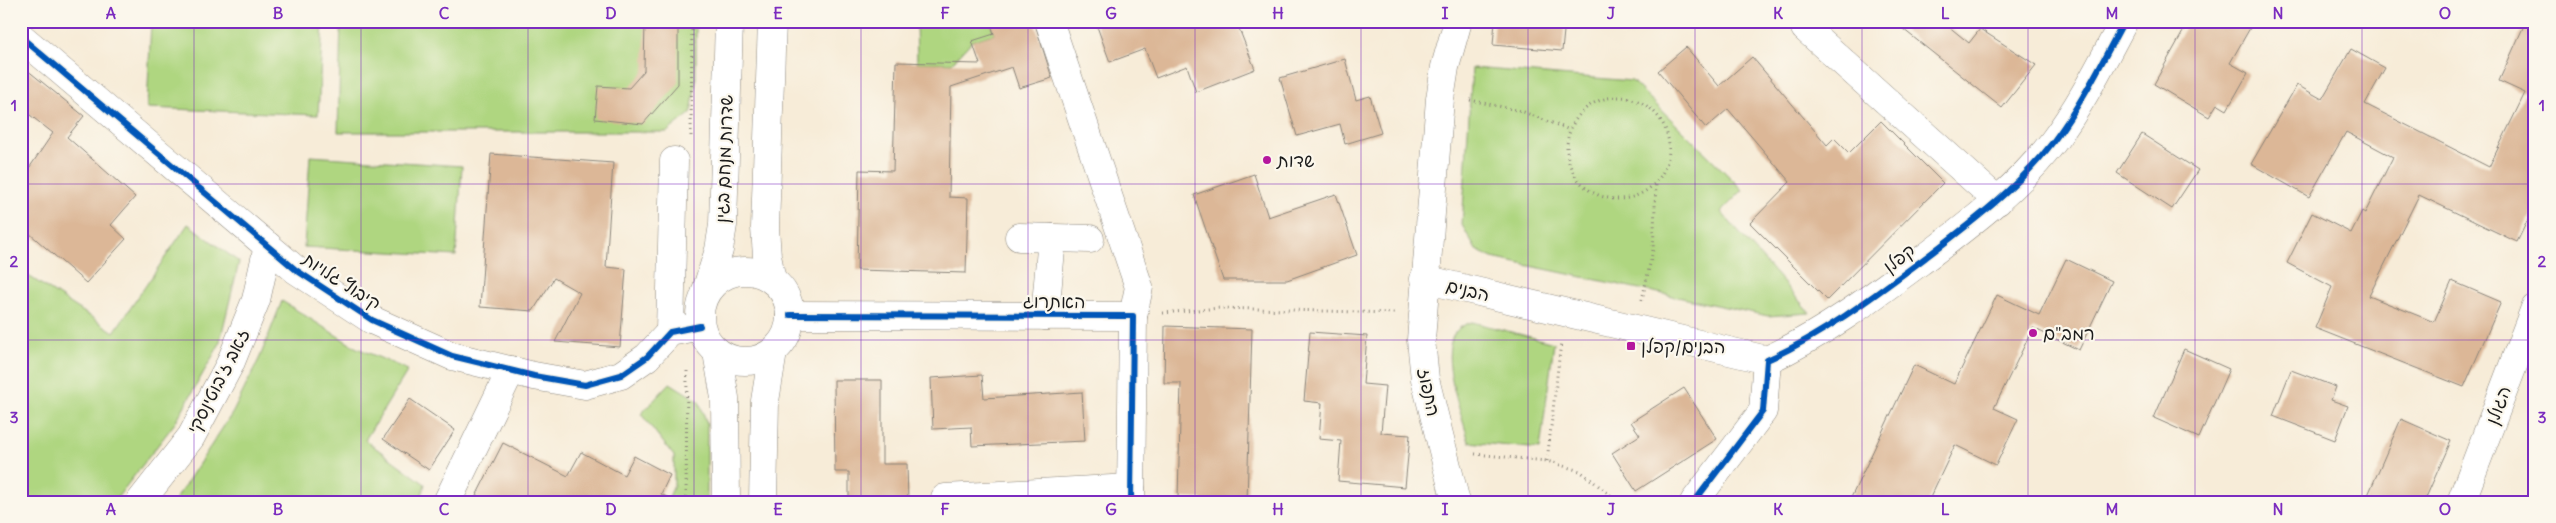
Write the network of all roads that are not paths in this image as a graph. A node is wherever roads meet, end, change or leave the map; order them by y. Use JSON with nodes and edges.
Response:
{"nodes":[{"id":1,"x":729,"y":21,"type":"edge"},
{"id":2,"x":772,"y":21,"type":"edge"},
{"id":3,"x":1049,"y":21,"type":"edge"},
{"id":4,"x":1458,"y":21,"type":"edge"},
{"id":5,"x":2124,"y":21,"type":"edge"},
{"id":6,"x":1805,"y":28,"type":"dead end"},
{"id":7,"x":21,"y":37,"type":"edge"},
{"id":8,"x":674,"y":161,"type":"dead end"},
{"id":9,"x":1998,"y":201,"type":"junction"},
{"id":10,"x":1019,"y":237,"type":"dead end"},
{"id":11,"x":1052,"y":238,"type":"junction"},
{"id":12,"x":1090,"y":239,"type":"dead end"},
{"id":13,"x":268,"y":246,"type":"junction"},
{"id":14,"x":1424,"y":279,"type":"junction"},
{"id":15,"x":772,"y":280,"type":"junction"},
{"id":16,"x":705,"y":294,"type":"junction"},
{"id":17,"x":2535,"y":308,"type":"edge"},
{"id":18,"x":790,"y":314,"type":"junction"},
{"id":19,"x":1045,"y":316,"type":"junction"},
{"id":20,"x":1133,"y":316,"type":"junction"},
{"id":21,"x":700,"y":326,"type":"junction"},
{"id":22,"x":670,"y":332,"type":"junction"},
{"id":23,"x":717,"y":352,"type":"junction"},
{"id":24,"x":773,"y":352,"type":"junction"},
{"id":25,"x":1766,"y":360,"type":"junction"},
{"id":26,"x":511,"y":370,"type":"junction"},
{"id":27,"x":1131,"y":495,"type":"edge"},
{"id":28,"x":140,"y":502,"type":"edge"},
{"id":29,"x":447,"y":502,"type":"edge"},
{"id":30,"x":726,"y":502,"type":"edge"},
{"id":31,"x":763,"y":502,"type":"edge"},
{"id":32,"x":946,"y":502,"type":"edge"},
{"id":33,"x":1456,"y":502,"type":"edge"},
{"id":34,"x":1694,"y":502,"type":"edge"},
{"id":35,"x":2461,"y":502,"type":"edge"}],
"edges":[{"from":1,"to":16,"type":"street","name":"שדרות מנחם בגין"},
{"from":2,"to":15,"type":"street"},
{"from":3,"to":20,"type":"street"},
{"from":4,"to":14,"type":"street","name":"הבנים"},
{"from":5,"to":9,"type":"street","name":"קפלן"},
{"from":6,"to":9,"type":"street"},
{"from":7,"to":13,"type":"street","name":"קיבוץ גלויות"},
{"from":8,"to":22,"type":"street"},
{"from":9,"to":25,"type":"street","name":"קפלן"},
{"from":10,"to":11,"type":"street"},
{"from":11,"to":12,"type":"street"},
{"from":11,"to":19,"type":"street"},
{"from":13,"to":26,"type":"street","name":"קיבוץ גלויות"},
{"from":13,"to":28,"type":"street","name":"זאב ז'בוטינסקי"},
{"from":14,"to":25,"type":"street","name":"הבנים"},
{"from":14,"to":33,"type":"street","name":"התפוז"},
{"from":15,"to":16,"type":"street"},
{"from":15,"to":18,"type":"street"},
{"from":16,"to":21,"type":"street"},
{"from":17,"to":35,"type":"street","name":"הגולן"},
{"from":18,"to":19,"type":"street","name":"האתרוג"},
{"from":18,"to":24,"type":"street"},
{"from":19,"to":20,"type":"street","name":"האתרוג"},
{"from":20,"to":27,"type":"street"},
{"from":21,"to":22,"type":"street"},
{"from":21,"to":23,"type":"street"},
{"from":22,"to":26,"type":"street","name":"קיבוץ גלויות"},
{"from":23,"to":24,"type":"street"},
{"from":23,"to":30,"type":"street"},
{"from":24,"to":31,"type":"street"},
{"from":25,"to":34,"type":"street"},
{"from":26,"to":29,"type":"street"},
{"from":27,"to":32,"type":"street"}]}
